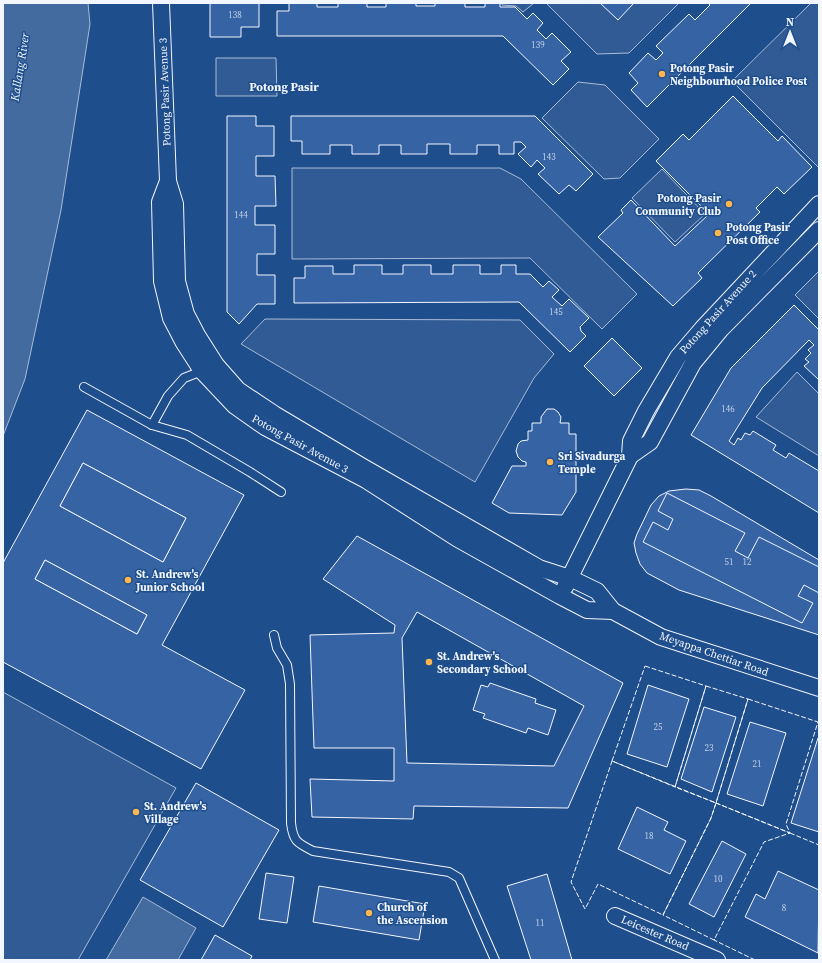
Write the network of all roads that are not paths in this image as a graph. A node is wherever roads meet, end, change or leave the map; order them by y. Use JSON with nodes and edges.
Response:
{"nodes":[{"id":1,"x":161,"y":3,"type":"edge"},
{"id":2,"x":168,"y":180,"type":"junction"},
{"id":3,"x":819,"y":204,"type":"edge"},
{"id":4,"x":819,"y":230,"type":"edge"},
{"id":5,"x":202,"y":371,"type":"junction"},
{"id":6,"x":84,"y":387,"type":"dead end"},
{"id":7,"x":152,"y":425,"type":"junction"},
{"id":8,"x":630,"y":456,"type":"junction"},
{"id":9,"x":281,"y":492,"type":"dead end"},
{"id":10,"x":570,"y":578,"type":"junction"},
{"id":11,"x":560,"y":596,"type":"junction"},
{"id":12,"x":613,"y":611,"type":"junction"},
{"id":13,"x":274,"y":635,"type":"dead end"},
{"id":14,"x":819,"y":688,"type":"edge"},
{"id":15,"x":615,"y":916,"type":"dead end"},
{"id":16,"x":495,"y":960,"type":"edge"},
{"id":17,"x":717,"y":960,"type":"edge"}],
"edges":[{"from":1,"to":2,"type":"street","name":"Potong Pasir Avenue 3"},
{"from":2,"to":5,"type":"street","name":"Potong Pasir Avenue 3"},
{"from":2,"to":10,"type":"street","name":"Potong Pasir Avenue 3"},
{"from":3,"to":8,"type":"street","name":"Potong Pasir Avenue 2"},
{"from":4,"to":8,"type":"street","name":"Potong Pasir Avenue 2"},
{"from":5,"to":7,"type":"lane"},
{"from":5,"to":11,"type":"street","name":"Potong Pasir Avenue 3"},
{"from":6,"to":7,"type":"lane"},
{"from":7,"to":9,"type":"lane"},
{"from":8,"to":10,"type":"street","name":"Potong Pasir Avenue 2"},
{"from":10,"to":11,"type":"street","name":"Potong Pasir Avenue 2"},
{"from":10,"to":12,"type":"street","name":"Meyappa Chettiar Road"},
{"from":11,"to":12,"type":"street","name":"Meyappa Chettiar Road"},
{"from":12,"to":14,"type":"street","name":"Meyappa Chettiar Road"},
{"from":13,"to":16,"type":"lane"},
{"from":15,"to":17,"type":"street","name":"Leicester Road"}]}
